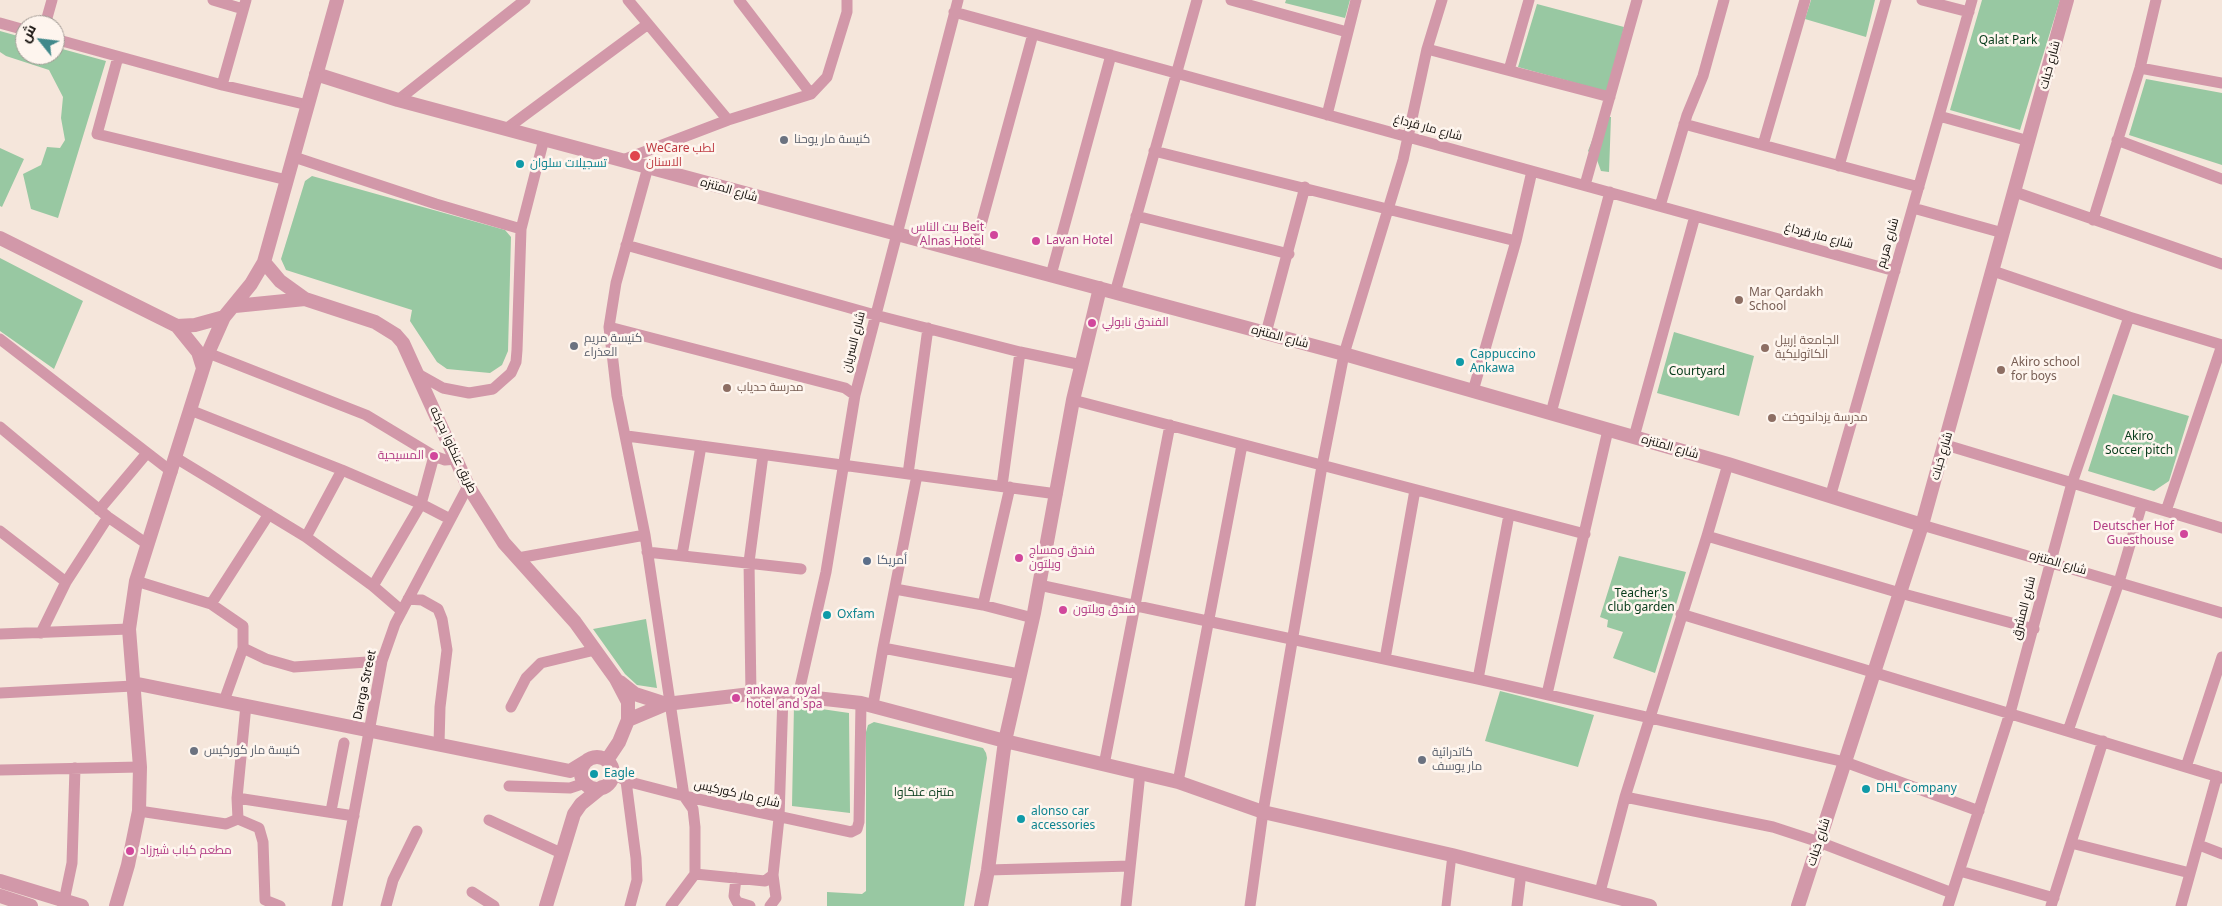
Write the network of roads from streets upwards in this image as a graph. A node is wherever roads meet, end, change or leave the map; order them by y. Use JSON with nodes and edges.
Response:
{"nodes":[{"id":1,"x":52,"y":0,"type":"edge"},
{"id":2,"x":213,"y":0,"type":"edge"},
{"id":3,"x":337,"y":0,"type":"edge"},
{"id":4,"x":526,"y":0,"type":"edge"},
{"id":5,"x":628,"y":0,"type":"edge"},
{"id":6,"x":739,"y":0,"type":"edge"},
{"id":7,"x":847,"y":0,"type":"edge"},
{"id":8,"x":958,"y":0,"type":"edge"},
{"id":9,"x":1197,"y":0,"type":"edge"},
{"id":10,"x":1231,"y":0,"type":"edge"},
{"id":11,"x":1278,"y":0,"type":"edge"},
{"id":12,"x":1356,"y":0,"type":"edge"},
{"id":13,"x":1442,"y":0,"type":"edge"},
{"id":14,"x":1530,"y":0,"type":"edge"},
{"id":15,"x":1637,"y":0,"type":"edge"},
{"id":16,"x":1724,"y":0,"type":"edge"},
{"id":17,"x":1805,"y":0,"type":"edge"},
{"id":18,"x":1886,"y":0,"type":"edge"},
{"id":19,"x":1922,"y":0,"type":"edge"},
{"id":20,"x":1972,"y":0,"type":"edge"},
{"id":21,"x":2068,"y":0,"type":"edge"},
{"id":22,"x":2156,"y":0,"type":"edge"},
{"id":23,"x":244,"y":4,"type":"edge"},
{"id":24,"x":954,"y":12,"type":"junction"},
{"id":25,"x":1274,"y":12,"type":"junction"},
{"id":26,"x":1969,"y":12,"type":"junction"},
{"id":27,"x":48,"y":15,"type":"edge"},
{"id":28,"x":0,"y":23,"type":"edge"},
{"id":29,"x":648,"y":24,"type":"junction"},
{"id":30,"x":15,"y":27,"type":"edge"},
{"id":31,"x":1347,"y":32,"type":"junction"},
{"id":32,"x":1033,"y":34,"type":"junction"},
{"id":33,"x":65,"y":42,"type":"edge"},
{"id":34,"x":1428,"y":49,"type":"junction"},
{"id":35,"x":1111,"y":55,"type":"junction"},
{"id":36,"x":118,"y":57,"type":"junction"},
{"id":37,"x":2140,"y":68,"type":"junction"},
{"id":38,"x":1509,"y":70,"type":"junction"},
{"id":39,"x":1176,"y":73,"type":"junction"},
{"id":40,"x":316,"y":74,"type":"junction"},
{"id":41,"x":2222,"y":83,"type":"edge"},
{"id":42,"x":222,"y":85,"type":"junction"},
{"id":43,"x":811,"y":94,"type":"junction"},
{"id":44,"x":1610,"y":97,"type":"junction"},
{"id":45,"x":398,"y":100,"type":"junction"},
{"id":46,"x":308,"y":105,"type":"junction"},
{"id":47,"x":1327,"y":115,"type":"junction"},
{"id":48,"x":1939,"y":116,"type":"junction"},
{"id":49,"x":728,"y":120,"type":"junction"},
{"id":50,"x":1684,"y":124,"type":"junction"},
{"id":51,"x":506,"y":129,"type":"junction"},
{"id":52,"x":1408,"y":137,"type":"junction"},
{"id":53,"x":544,"y":139,"type":"junction"},
{"id":54,"x":2029,"y":140,"type":"junction"},
{"id":55,"x":2117,"y":140,"type":"junction"},
{"id":56,"x":1763,"y":146,"type":"junction"},
{"id":57,"x":1154,"y":152,"type":"junction"},
{"id":58,"x":294,"y":157,"type":"junction"},
{"id":59,"x":623,"y":160,"type":"junction"},
{"id":60,"x":1839,"y":166,"type":"junction"},
{"id":61,"x":648,"y":167,"type":"junction"},
{"id":62,"x":1532,"y":171,"type":"junction"},
{"id":63,"x":2222,"y":179,"type":"edge"},
{"id":64,"x":287,"y":180,"type":"junction"},
{"id":65,"x":1585,"y":186,"type":"junction"},
{"id":66,"x":1305,"y":187,"type":"junction"},
{"id":67,"x":1919,"y":187,"type":"junction"},
{"id":68,"x":1610,"y":192,"type":"junction"},
{"id":69,"x":2015,"y":192,"type":"junction"},
{"id":70,"x":1660,"y":206,"type":"junction"},
{"id":71,"x":1913,"y":208,"type":"junction"},
{"id":72,"x":1388,"y":209,"type":"junction"},
{"id":73,"x":1136,"y":216,"type":"junction"},
{"id":74,"x":1695,"y":216,"type":"junction"},
{"id":75,"x":2093,"y":220,"type":"junction"},
{"id":76,"x":521,"y":229,"type":"junction"},
{"id":77,"x":2003,"y":233,"type":"junction"},
{"id":78,"x":896,"y":234,"type":"junction"},
{"id":79,"x":0,"y":238,"type":"edge"},
{"id":80,"x":1516,"y":240,"type":"junction"},
{"id":81,"x":626,"y":245,"type":"junction"},
{"id":82,"x":973,"y":254,"type":"junction"},
{"id":83,"x":1289,"y":254,"type":"junction"},
{"id":84,"x":264,"y":262,"type":"junction"},
{"id":85,"x":2222,"y":264,"type":"edge"},
{"id":86,"x":1895,"y":271,"type":"junction"},
{"id":87,"x":1993,"y":271,"type":"junction"},
{"id":88,"x":1051,"y":275,"type":"junction"},
{"id":89,"x":1100,"y":288,"type":"junction"},
{"id":90,"x":1115,"y":292,"type":"junction"},
{"id":91,"x":305,"y":299,"type":"junction"},
{"id":92,"x":235,"y":306,"type":"junction"},
{"id":93,"x":875,"y":315,"type":"junction"},
{"id":94,"x":224,"y":317,"type":"junction"},
{"id":95,"x":2129,"y":317,"type":"junction"},
{"id":96,"x":177,"y":326,"type":"junction"},
{"id":97,"x":609,"y":327,"type":"junction"},
{"id":98,"x":928,"y":328,"type":"junction"},
{"id":99,"x":1266,"y":333,"type":"junction"},
{"id":100,"x":0,"y":339,"type":"edge"},
{"id":101,"x":2222,"y":345,"type":"edge"},
{"id":102,"x":1020,"y":352,"type":"junction"},
{"id":103,"x":208,"y":353,"type":"junction"},
{"id":104,"x":1344,"y":354,"type":"junction"},
{"id":105,"x":1082,"y":365,"type":"junction"},
{"id":106,"x":203,"y":368,"type":"junction"},
{"id":107,"x":418,"y":374,"type":"junction"},
{"id":108,"x":1473,"y":391,"type":"junction"},
{"id":109,"x":855,"y":395,"type":"junction"},
{"id":110,"x":1073,"y":400,"type":"junction"},
{"id":111,"x":190,"y":410,"type":"junction"},
{"id":112,"x":1551,"y":413,"type":"junction"},
{"id":113,"x":1170,"y":426,"type":"junction"},
{"id":114,"x":0,"y":427,"type":"edge"},
{"id":115,"x":1608,"y":430,"type":"junction"},
{"id":116,"x":627,"y":436,"type":"junction"},
{"id":117,"x":1634,"y":437,"type":"junction"},
{"id":118,"x":1242,"y":444,"type":"junction"},
{"id":119,"x":1946,"y":445,"type":"junction"},
{"id":120,"x":701,"y":446,"type":"junction"},
{"id":121,"x":147,"y":453,"type":"junction"},
{"id":122,"x":763,"y":455,"type":"junction"},
{"id":123,"x":434,"y":456,"type":"junction"},
{"id":124,"x":176,"y":458,"type":"junction"},
{"id":125,"x":457,"y":459,"type":"junction"},
{"id":126,"x":1728,"y":464,"type":"junction"},
{"id":127,"x":842,"y":465,"type":"junction"},
{"id":128,"x":1322,"y":466,"type":"junction"},
{"id":129,"x":342,"y":470,"type":"junction"},
{"id":130,"x":172,"y":472,"type":"junction"},
{"id":131,"x":913,"y":474,"type":"junction"},
{"id":132,"x":2072,"y":483,"type":"junction"},
{"id":133,"x":468,"y":486,"type":"junction"},
{"id":134,"x":1006,"y":487,"type":"junction"},
{"id":135,"x":1415,"y":490,"type":"junction"},
{"id":136,"x":1057,"y":494,"type":"junction"},
{"id":137,"x":1831,"y":494,"type":"junction"},
{"id":138,"x":421,"y":504,"type":"junction"},
{"id":139,"x":2142,"y":504,"type":"junction"},
{"id":140,"x":2166,"y":512,"type":"junction"},
{"id":141,"x":104,"y":513,"type":"junction"},
{"id":142,"x":269,"y":514,"type":"junction"},
{"id":143,"x":1509,"y":515,"type":"junction"},
{"id":144,"x":450,"y":519,"type":"junction"},
{"id":145,"x":1922,"y":524,"type":"junction"},
{"id":146,"x":2222,"y":528,"type":"edge"},
{"id":147,"x":0,"y":531,"type":"edge"},
{"id":148,"x":1585,"y":534,"type":"junction"},
{"id":149,"x":645,"y":535,"type":"junction"},
{"id":150,"x":1707,"y":536,"type":"junction"},
{"id":151,"x":306,"y":537,"type":"junction"},
{"id":152,"x":147,"y":544,"type":"junction"},
{"id":153,"x":647,"y":552,"type":"junction"},
{"id":154,"x":682,"y":555,"type":"junction"},
{"id":155,"x":518,"y":558,"type":"junction"},
{"id":156,"x":2050,"y":561,"type":"junction"},
{"id":157,"x":749,"y":562,"type":"junction"},
{"id":158,"x":801,"y":569,"type":"dead end"},
{"id":159,"x":136,"y":581,"type":"junction"},
{"id":160,"x":66,"y":582,"type":"junction"},
{"id":161,"x":2119,"y":582,"type":"junction"},
{"id":162,"x":1039,"y":585,"type":"junction"},
{"id":163,"x":373,"y":586,"type":"junction"},
{"id":164,"x":896,"y":589,"type":"junction"},
{"id":165,"x":1900,"y":594,"type":"junction"},
{"id":166,"x":408,"y":599,"type":"junction"},
{"id":167,"x":211,"y":604,"type":"junction"},
{"id":168,"x":983,"y":605,"type":"junction"},
{"id":169,"x":1133,"y":606,"type":"junction"},
{"id":170,"x":402,"y":611,"type":"junction"},
{"id":171,"x":2222,"y":613,"type":"edge"},
{"id":172,"x":1681,"y":614,"type":"junction"},
{"id":173,"x":1033,"y":618,"type":"junction"},
{"id":174,"x":1209,"y":622,"type":"junction"},
{"id":175,"x":129,"y":629,"type":"junction"},
{"id":176,"x":2034,"y":629,"type":"junction"},
{"id":177,"x":41,"y":633,"type":"junction"},
{"id":178,"x":0,"y":634,"type":"edge"},
{"id":179,"x":1293,"y":640,"type":"junction"},
{"id":180,"x":243,"y":648,"type":"junction"},
{"id":181,"x":883,"y":648,"type":"junction"},
{"id":182,"x":595,"y":650,"type":"junction"},
{"id":183,"x":2222,"y":657,"type":"edge"},
{"id":184,"x":1385,"y":659,"type":"junction"},
{"id":185,"x":382,"y":661,"type":"junction"},
{"id":186,"x":1874,"y":672,"type":"junction"},
{"id":187,"x":1019,"y":674,"type":"junction"},
{"id":188,"x":616,"y":679,"type":"junction"},
{"id":189,"x":1478,"y":679,"type":"junction"},
{"id":190,"x":133,"y":685,"type":"junction"},
{"id":191,"x":0,"y":692,"type":"edge"},
{"id":192,"x":751,"y":694,"type":"junction"},
{"id":193,"x":1547,"y":694,"type":"junction"},
{"id":194,"x":784,"y":695,"type":"junction"},
{"id":195,"x":798,"y":696,"type":"junction"},
{"id":196,"x":224,"y":701,"type":"junction"},
{"id":197,"x":668,"y":704,"type":"junction"},
{"id":198,"x":867,"y":704,"type":"junction"},
{"id":199,"x":246,"y":705,"type":"junction"},
{"id":200,"x":511,"y":707,"type":"dead end"},
{"id":201,"x":2010,"y":713,"type":"junction"},
{"id":202,"x":1649,"y":718,"type":"junction"},
{"id":203,"x":628,"y":720,"type":"junction"},
{"id":204,"x":370,"y":730,"type":"junction"},
{"id":205,"x":2068,"y":731,"type":"junction"},
{"id":206,"x":1005,"y":741,"type":"junction"},
{"id":207,"x":2103,"y":742,"type":"junction"},
{"id":208,"x":344,"y":743,"type":"dead end"},
{"id":209,"x":439,"y":744,"type":"junction"},
{"id":210,"x":588,"y":760,"type":"junction"},
{"id":211,"x":607,"y":760,"type":"junction"},
{"id":212,"x":1845,"y":762,"type":"junction"},
{"id":213,"x":1104,"y":765,"type":"junction"},
{"id":214,"x":2186,"y":766,"type":"junction"},
{"id":215,"x":140,"y":767,"type":"junction"},
{"id":216,"x":75,"y":768,"type":"junction"},
{"id":217,"x":0,"y":770,"type":"edge"},
{"id":218,"x":613,"y":773,"type":"junction"},
{"id":219,"x":1140,"y":773,"type":"junction"},
{"id":220,"x":2220,"y":777,"type":"edge"},
{"id":221,"x":626,"y":781,"type":"junction"},
{"id":222,"x":1178,"y":782,"type":"junction"},
{"id":223,"x":586,"y":783,"type":"junction"},
{"id":224,"x":510,"y":786,"type":"dead end"},
{"id":225,"x":602,"y":788,"type":"junction"},
{"id":226,"x":684,"y":796,"type":"junction"},
{"id":227,"x":1625,"y":797,"type":"junction"},
{"id":228,"x":237,"y":798,"type":"junction"},
{"id":229,"x":139,"y":811,"type":"junction"},
{"id":230,"x":331,"y":811,"type":"junction"},
{"id":231,"x":1979,"y":811,"type":"junction"},
{"id":232,"x":1263,"y":812,"type":"junction"},
{"id":233,"x":354,"y":816,"type":"junction"},
{"id":234,"x":779,"y":818,"type":"junction"},
{"id":235,"x":238,"y":819,"type":"junction"},
{"id":236,"x":489,"y":820,"type":"dead end"},
{"id":237,"x":417,"y":831,"type":"dead end"},
{"id":238,"x":1819,"y":842,"type":"junction"},
{"id":239,"x":2071,"y":843,"type":"junction"},
{"id":240,"x":2199,"y":846,"type":"junction"},
{"id":241,"x":561,"y":853,"type":"junction"},
{"id":242,"x":2222,"y":854,"type":"edge"},
{"id":243,"x":1452,"y":855,"type":"junction"},
{"id":244,"x":1130,"y":866,"type":"junction"},
{"id":245,"x":988,"y":870,"type":"junction"},
{"id":246,"x":1960,"y":871,"type":"junction"},
{"id":247,"x":1521,"y":873,"type":"junction"},
{"id":248,"x":695,"y":874,"type":"junction"},
{"id":249,"x":2190,"y":874,"type":"junction"},
{"id":250,"x":773,"y":875,"type":"junction"},
{"id":251,"x":736,"y":878,"type":"junction"},
{"id":252,"x":0,"y":881,"type":"edge"},
{"id":253,"x":32,"y":890,"type":"junction"},
{"id":254,"x":472,"y":892,"type":"dead end"},
{"id":255,"x":1600,"y":892,"type":"junction"},
{"id":256,"x":1952,"y":893,"type":"junction"},
{"id":257,"x":0,"y":896,"type":"edge"},
{"id":258,"x":2052,"y":902,"type":"edge"},
{"id":259,"x":64,"y":903,"type":"edge"},
{"id":260,"x":264,"y":903,"type":"edge"},
{"id":261,"x":24,"y":905,"type":"edge"},
{"id":262,"x":82,"y":906,"type":"edge"},
{"id":263,"x":116,"y":906,"type":"edge"},
{"id":264,"x":280,"y":906,"type":"edge"},
{"id":265,"x":337,"y":906,"type":"edge"},
{"id":266,"x":386,"y":906,"type":"edge"},
{"id":267,"x":494,"y":906,"type":"edge"},
{"id":268,"x":546,"y":906,"type":"edge"},
{"id":269,"x":630,"y":906,"type":"edge"},
{"id":270,"x":671,"y":906,"type":"edge"},
{"id":271,"x":750,"y":906,"type":"edge"},
{"id":272,"x":770,"y":906,"type":"edge"},
{"id":273,"x":981,"y":906,"type":"edge"},
{"id":274,"x":1126,"y":906,"type":"edge"},
{"id":275,"x":1250,"y":906,"type":"edge"},
{"id":276,"x":1446,"y":906,"type":"edge"},
{"id":277,"x":1517,"y":906,"type":"edge"},
{"id":278,"x":1650,"y":906,"type":"edge"},
{"id":279,"x":1798,"y":906,"type":"edge"},
{"id":280,"x":1948,"y":906,"type":"edge"},
{"id":281,"x":2181,"y":906,"type":"edge"}],
"edges":[{"from":1,"to":27,"type":"street"},
{"from":2,"to":23,"type":"street"},
{"from":3,"to":40,"type":"street"},
{"from":4,"to":45,"type":"street"},
{"from":5,"to":29,"type":"street"},
{"from":6,"to":43,"type":"street"},
{"from":7,"to":43,"type":"street"},
{"from":8,"to":24,"type":"street","name":"شارع السريان"},
{"from":9,"to":39,"type":"street"},
{"from":10,"to":25,"type":"street"},
{"from":11,"to":25,"type":"street"},
{"from":12,"to":31,"type":"street"},
{"from":13,"to":34,"type":"street"},
{"from":14,"to":38,"type":"street"},
{"from":15,"to":44,"type":"street"},
{"from":16,"to":50,"type":"street"},
{"from":17,"to":56,"type":"street"},
{"from":18,"to":60,"type":"street"},
{"from":19,"to":26,"type":"street"},
{"from":20,"to":26,"type":"street","name":"شارع هريم"},
{"from":21,"to":54,"type":"street","name":"شارع خبات"},
{"from":22,"to":37,"type":"street"},
{"from":23,"to":42,"type":"street"},
{"from":24,"to":32,"type":"street","name":"شارع مار قرداغ"},
{"from":24,"to":78,"type":"street","name":"شارع السريان"},
{"from":25,"to":31,"type":"street"},
{"from":26,"to":48,"type":"street","name":"شارع هريم"},
{"from":28,"to":30,"type":"street"},
{"from":29,"to":49,"type":"street"},
{"from":29,"to":51,"type":"street"},
{"from":31,"to":47,"type":"street"},
{"from":32,"to":35,"type":"street","name":"شارع مار قرداغ"},
{"from":32,"to":82,"type":"street"},
{"from":33,"to":36,"type":"street"},
{"from":34,"to":38,"type":"street"},
{"from":34,"to":52,"type":"street"},
{"from":35,"to":39,"type":"street","name":"شارع مار قرداغ"},
{"from":35,"to":88,"type":"street"},
{"from":36,"to":42,"type":"street"},
{"from":36,"to":64,"type":"street"},
{"from":37,"to":41,"type":"street"},
{"from":37,"to":55,"type":"street"},
{"from":38,"to":44,"type":"street"},
{"from":39,"to":47,"type":"street","name":"شارع مار قرداغ"},
{"from":39,"to":57,"type":"street"},
{"from":40,"to":45,"type":"street","name":"شارع المتنزه"},
{"from":40,"to":46,"type":"street"},
{"from":42,"to":46,"type":"street"},
{"from":43,"to":49,"type":"street"},
{"from":44,"to":65,"type":"street"},
{"from":45,"to":51,"type":"street","name":"شارع المتنزه"},
{"from":46,"to":58,"type":"street"},
{"from":47,"to":52,"type":"street","name":"شارع مار قرداغ"},
{"from":48,"to":54,"type":"street"},
{"from":48,"to":67,"type":"street","name":"شارع هريم"},
{"from":49,"to":59,"type":"street"},
{"from":50,"to":56,"type":"street"},
{"from":50,"to":70,"type":"street"},
{"from":51,"to":53,"type":"street","name":"شارع المتنزه"},
{"from":52,"to":62,"type":"street","name":"شارع مار قرداغ"},
{"from":52,"to":72,"type":"street"},
{"from":53,"to":59,"type":"street","name":"شارع المتنزه"},
{"from":53,"to":76,"type":"street"},
{"from":54,"to":69,"type":"street","name":"شارع خبات"},
{"from":55,"to":63,"type":"street"},
{"from":55,"to":75,"type":"street"},
{"from":56,"to":60,"type":"street"},
{"from":57,"to":66,"type":"street"},
{"from":57,"to":73,"type":"street"},
{"from":58,"to":64,"type":"street"},
{"from":58,"to":76,"type":"street"},
{"from":59,"to":61,"type":"street","name":"شارع المتنزه"},
{"from":60,"to":67,"type":"street"},
{"from":61,"to":78,"type":"street","name":"شارع المتنزه"},
{"from":61,"to":81,"type":"street"},
{"from":62,"to":65,"type":"street","name":"شارع مار قرداغ"},
{"from":62,"to":80,"type":"street"},
{"from":64,"to":84,"type":"street"},
{"from":65,"to":68,"type":"street","name":"شارع مار قرداغ"},
{"from":66,"to":72,"type":"street"},
{"from":66,"to":83,"type":"street"},
{"from":67,"to":71,"type":"street","name":"شارع هريم"},
{"from":68,"to":70,"type":"street","name":"شارع مار قرداغ"},
{"from":68,"to":112,"type":"street"},
{"from":69,"to":75,"type":"street"},
{"from":69,"to":77,"type":"street","name":"شارع خبات"},
{"from":70,"to":74,"type":"street","name":"شارع مار قرداغ"},
{"from":71,"to":77,"type":"street"},
{"from":71,"to":86,"type":"street","name":"شارع هريم"},
{"from":72,"to":80,"type":"street"},
{"from":72,"to":104,"type":"street"},
{"from":73,"to":83,"type":"street"},
{"from":73,"to":90,"type":"street"},
{"from":74,"to":86,"type":"street","name":"شارع مار قرداغ"},
{"from":74,"to":117,"type":"street"},
{"from":75,"to":85,"type":"street"},
{"from":76,"to":107,"type":"street"},
{"from":77,"to":87,"type":"street","name":"شارع خبات"},
{"from":78,"to":82,"type":"street","name":"شارع المتنزه"},
{"from":78,"to":93,"type":"street","name":"شارع السريان"},
{"from":79,"to":96,"type":"street"},
{"from":80,"to":108,"type":"street"},
{"from":81,"to":93,"type":"street"},
{"from":81,"to":97,"type":"street"},
{"from":82,"to":88,"type":"street","name":"شارع المتنزه"},
{"from":83,"to":99,"type":"street"},
{"from":84,"to":91,"type":"street"},
{"from":84,"to":92,"type":"street"},
{"from":86,"to":137,"type":"street","name":"شارع هريم"},
{"from":87,"to":95,"type":"street"},
{"from":87,"to":119,"type":"street","name":"شارع خبات"},
{"from":88,"to":89,"type":"street","name":"شارع المتنزه"},
{"from":89,"to":90,"type":"street","name":"شارع المتنزه"},
{"from":89,"to":105,"type":"street"},
{"from":90,"to":99,"type":"street","name":"شارع المتنزه"},
{"from":91,"to":92,"type":"street","name":"طريق عنكاوا بحركه"},
{"from":91,"to":107,"type":"street","name":"طريق عنكاوا بحركه"},
{"from":92,"to":94,"type":"street"},
{"from":93,"to":98,"type":"street"},
{"from":93,"to":109,"type":"street","name":"شارع السريان"},
{"from":94,"to":96,"type":"street"},
{"from":94,"to":103,"type":"street"},
{"from":95,"to":101,"type":"street"},
{"from":95,"to":132,"type":"street","name":"شارع المشرق"},
{"from":96,"to":106,"type":"street"},
{"from":97,"to":109,"type":"street"},
{"from":97,"to":116,"type":"street"},
{"from":98,"to":102,"type":"street"},
{"from":98,"to":131,"type":"street"},
{"from":99,"to":104,"type":"street","name":"شارع المتنزه"},
{"from":100,"to":121,"type":"street"},
{"from":101,"to":140,"type":"street"},
{"from":102,"to":105,"type":"street"},
{"from":102,"to":134,"type":"street"},
{"from":103,"to":106,"type":"street"},
{"from":103,"to":123,"type":"street"},
{"from":104,"to":108,"type":"street","name":"شارع المتنزه"},
{"from":104,"to":128,"type":"street"},
{"from":105,"to":110,"type":"street"},
{"from":106,"to":111,"type":"street"},
{"from":107,"to":125,"type":"street","name":"طريق عنكاوا بحركه"},
{"from":108,"to":112,"type":"street","name":"شارع المتنزه"},
{"from":109,"to":127,"type":"street","name":"شارع السريان"},
{"from":110,"to":113,"type":"street"},
{"from":110,"to":136,"type":"street"},
{"from":111,"to":124,"type":"street"},
{"from":111,"to":129,"type":"street"},
{"from":112,"to":115,"type":"street","name":"شارع المتنزه"},
{"from":113,"to":118,"type":"street"},
{"from":113,"to":169,"type":"street"},
{"from":114,"to":141,"type":"street"},
{"from":115,"to":117,"type":"street","name":"شارع المتنزه"},
{"from":115,"to":148,"type":"street"},
{"from":116,"to":120,"type":"street"},
{"from":116,"to":149,"type":"street"},
{"from":117,"to":126,"type":"street","name":"شارع المتنزه"},
{"from":118,"to":128,"type":"street"},
{"from":118,"to":174,"type":"street"},
{"from":119,"to":132,"type":"street"},
{"from":119,"to":145,"type":"street","name":"شارع خبات"},
{"from":120,"to":122,"type":"street"},
{"from":120,"to":154,"type":"street"},
{"from":121,"to":130,"type":"street"},
{"from":121,"to":141,"type":"street"},
{"from":122,"to":127,"type":"street"},
{"from":122,"to":157,"type":"street"},
{"from":123,"to":125,"type":"street"},
{"from":123,"to":138,"type":"street"},
{"from":124,"to":130,"type":"street"},
{"from":124,"to":142,"type":"street"},
{"from":125,"to":133,"type":"street","name":"طريق عنكاوا بحركه"},
{"from":126,"to":137,"type":"street","name":"شارع المتنزه"},
{"from":126,"to":150,"type":"street"},
{"from":127,"to":131,"type":"street"},
{"from":127,"to":195,"type":"street","name":"شارع السريان"},
{"from":128,"to":135,"type":"street"},
{"from":128,"to":179,"type":"street"},
{"from":129,"to":138,"type":"street"},
{"from":129,"to":151,"type":"street"},
{"from":130,"to":152,"type":"street"},
{"from":131,"to":134,"type":"street"},
{"from":131,"to":164,"type":"street"},
{"from":132,"to":139,"type":"street"},
{"from":132,"to":156,"type":"street","name":"شارع المشرق"},
{"from":133,"to":144,"type":"street","name":"Darga Street"},
{"from":133,"to":155,"type":"street","name":"طريق عنكاوا بحركه"},
{"from":134,"to":136,"type":"street"},
{"from":134,"to":168,"type":"street"},
{"from":135,"to":143,"type":"street"},
{"from":135,"to":184,"type":"street"},
{"from":136,"to":162,"type":"street"},
{"from":137,"to":145,"type":"street","name":"شارع المتنزه"},
{"from":138,"to":144,"type":"street"},
{"from":138,"to":163,"type":"street"},
{"from":139,"to":140,"type":"street"},
{"from":139,"to":161,"type":"street"},
{"from":140,"to":146,"type":"street"},
{"from":141,"to":152,"type":"street"},
{"from":141,"to":160,"type":"street"},
{"from":142,"to":151,"type":"street"},
{"from":142,"to":167,"type":"street"},
{"from":143,"to":148,"type":"street"},
{"from":143,"to":189,"type":"street"},
{"from":144,"to":166,"type":"street","name":"Darga Street"},
{"from":145,"to":156,"type":"street","name":"شارع المتنزه"},
{"from":145,"to":165,"type":"street","name":"شارع خبات"},
{"from":147,"to":160,"type":"street"},
{"from":148,"to":193,"type":"street"},
{"from":149,"to":153,"type":"street"},
{"from":149,"to":155,"type":"street"},
{"from":150,"to":165,"type":"street"},
{"from":150,"to":172,"type":"street"},
{"from":151,"to":163,"type":"street"},
{"from":152,"to":159,"type":"street"},
{"from":153,"to":154,"type":"street"},
{"from":153,"to":197,"type":"street"},
{"from":154,"to":157,"type":"street"},
{"from":155,"to":182,"type":"street","name":"طريق عنكاوا بحركه"},
{"from":156,"to":161,"type":"street","name":"شارع المتنزه"},
{"from":156,"to":176,"type":"street","name":"شارع المشرق"},
{"from":157,"to":158,"type":"street"},
{"from":157,"to":192,"type":"street"},
{"from":159,"to":167,"type":"street"},
{"from":159,"to":175,"type":"street"},
{"from":160,"to":177,"type":"street"},
{"from":161,"to":171,"type":"street","name":"شارع المتنزه"},
{"from":161,"to":205,"type":"street"},
{"from":162,"to":169,"type":"street"},
{"from":162,"to":173,"type":"street"},
{"from":163,"to":170,"type":"street"},
{"from":164,"to":168,"type":"street"},
{"from":164,"to":181,"type":"street"},
{"from":165,"to":176,"type":"street"},
{"from":165,"to":186,"type":"street","name":"شارع خبات"},
{"from":166,"to":170,"type":"street","name":"Darga Street"},
{"from":166,"to":209,"type":"street"},
{"from":167,"to":180,"type":"street"},
{"from":168,"to":173,"type":"street"},
{"from":169,"to":174,"type":"street"},
{"from":169,"to":213,"type":"street"},
{"from":170,"to":185,"type":"street","name":"Darga Street"},
{"from":172,"to":186,"type":"street"},
{"from":172,"to":202,"type":"street"},
{"from":173,"to":187,"type":"street"},
{"from":174,"to":179,"type":"street"},
{"from":174,"to":222,"type":"street"},
{"from":175,"to":177,"type":"street"},
{"from":175,"to":190,"type":"street"},
{"from":176,"to":201,"type":"street","name":"شارع المشرق"},
{"from":177,"to":178,"type":"street"},
{"from":179,"to":184,"type":"street"},
{"from":179,"to":232,"type":"street"},
{"from":180,"to":185,"type":"street"},
{"from":180,"to":196,"type":"street"},
{"from":181,"to":187,"type":"street"},
{"from":181,"to":198,"type":"street"},
{"from":182,"to":188,"type":"street","name":"طريق عنكاوا بحركه"},
{"from":182,"to":200,"type":"street"},
{"from":183,"to":214,"type":"street"},
{"from":184,"to":189,"type":"street"},
{"from":185,"to":204,"type":"street","name":"Darga Street"},
{"from":186,"to":201,"type":"street"},
{"from":186,"to":212,"type":"street","name":"شارع خبات"},
{"from":187,"to":206,"type":"street"},
{"from":188,"to":197,"type":"street"},
{"from":188,"to":203,"type":"street","name":"طريق عنكاوا بحركه"},
{"from":189,"to":193,"type":"street"},
{"from":190,"to":191,"type":"street"},
{"from":190,"to":196,"type":"street"},
{"from":190,"to":215,"type":"street"},
{"from":192,"to":194,"type":"street"},
{"from":192,"to":197,"type":"street"},
{"from":193,"to":202,"type":"street"},
{"from":194,"to":195,"type":"street"},
{"from":194,"to":234,"type":"street"},
{"from":195,"to":198,"type":"street"},
{"from":196,"to":199,"type":"street"},
{"from":197,"to":203,"type":"street"},
{"from":197,"to":226,"type":"street"},
{"from":198,"to":206,"type":"street"},
{"from":198,"to":234,"type":"street","name":"شارع مار كوركيس"},
{"from":199,"to":204,"type":"street"},
{"from":199,"to":228,"type":"street"},
{"from":201,"to":205,"type":"street"},
{"from":201,"to":231,"type":"street","name":"شارع المشرق"},
{"from":202,"to":212,"type":"street"},
{"from":202,"to":227,"type":"street"},
{"from":203,"to":211,"type":"street"},
{"from":204,"to":209,"type":"street"},
{"from":204,"to":233,"type":"street","name":"Darga Street"},
{"from":205,"to":207,"type":"street"},
{"from":206,"to":213,"type":"street"},
{"from":206,"to":245,"type":"street"},
{"from":207,"to":214,"type":"street"},
{"from":207,"to":239,"type":"street"},
{"from":208,"to":230,"type":"street"},
{"from":209,"to":210,"type":"street"},
{"from":210,"to":211,"type":"street"},
{"from":210,"to":223,"type":"street"},
{"from":211,"to":218,"type":"street"},
{"from":212,"to":231,"type":"street"},
{"from":212,"to":238,"type":"street","name":"شارع خبات"},
{"from":213,"to":219,"type":"street"},
{"from":214,"to":220,"type":"street"},
{"from":215,"to":216,"type":"street"},
{"from":215,"to":229,"type":"street"},
{"from":216,"to":217,"type":"street"},
{"from":216,"to":259,"type":"street"},
{"from":218,"to":221,"type":"street","name":"شارع مار كوركيس"},
{"from":218,"to":225,"type":"street"},
{"from":219,"to":222,"type":"street"},
{"from":219,"to":244,"type":"street"},
{"from":220,"to":240,"type":"street"},
{"from":221,"to":226,"type":"street","name":"شارع مار كوركيس"},
{"from":221,"to":269,"type":"street"},
{"from":222,"to":232,"type":"street"},
{"from":223,"to":224,"type":"street"},
{"from":223,"to":225,"type":"street"},
{"from":225,"to":241,"type":"street"},
{"from":226,"to":234,"type":"street","name":"شارع مار كوركيس"},
{"from":226,"to":248,"type":"street"},
{"from":227,"to":238,"type":"street"},
{"from":227,"to":255,"type":"street"},
{"from":228,"to":230,"type":"street"},
{"from":228,"to":235,"type":"street"},
{"from":229,"to":235,"type":"street"},
{"from":229,"to":263,"type":"street"},
{"from":230,"to":233,"type":"street"},
{"from":231,"to":246,"type":"street","name":"شارع المشرق"},
{"from":232,"to":243,"type":"street"},
{"from":232,"to":275,"type":"street"},
{"from":233,"to":265,"type":"street","name":"Darga Street"},
{"from":234,"to":250,"type":"street"},
{"from":235,"to":260,"type":"street"},
{"from":236,"to":241,"type":"street"},
{"from":237,"to":266,"type":"street"},
{"from":238,"to":256,"type":"street"},
{"from":238,"to":279,"type":"street","name":"شارع خبات"},
{"from":239,"to":249,"type":"street"},
{"from":239,"to":258,"type":"street"},
{"from":240,"to":242,"type":"street"},
{"from":240,"to":249,"type":"street"},
{"from":241,"to":268,"type":"street"},
{"from":243,"to":247,"type":"street"},
{"from":243,"to":276,"type":"street"},
{"from":244,"to":245,"type":"street"},
{"from":244,"to":274,"type":"street"},
{"from":245,"to":273,"type":"street"},
{"from":246,"to":256,"type":"street","name":"شارع المشرق"},
{"from":246,"to":258,"type":"street"},
{"from":247,"to":255,"type":"street"},
{"from":247,"to":277,"type":"street"},
{"from":248,"to":251,"type":"street"},
{"from":248,"to":270,"type":"street"},
{"from":249,"to":281,"type":"street"},
{"from":250,"to":251,"type":"street"},
{"from":250,"to":272,"type":"street"},
{"from":251,"to":271,"type":"street"},
{"from":252,"to":253,"type":"street"},
{"from":253,"to":259,"type":"street"},
{"from":253,"to":261,"type":"street"},
{"from":254,"to":267,"type":"street"},
{"from":255,"to":278,"type":"street"},
{"from":256,"to":280,"type":"street","name":"شارع المشرق"},
{"from":257,"to":261,"type":"street"},
{"from":259,"to":262,"type":"street"},
{"from":260,"to":264,"type":"street"}]}
